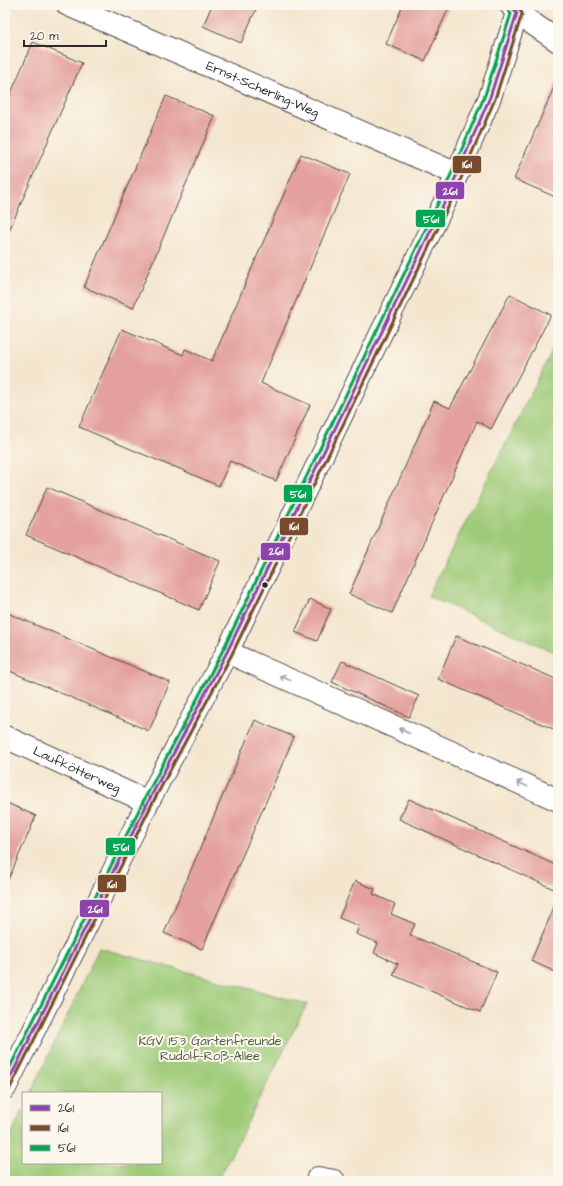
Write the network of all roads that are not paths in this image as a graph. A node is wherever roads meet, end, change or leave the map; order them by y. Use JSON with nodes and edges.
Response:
{"nodes":[{"id":1,"x":68,"y":5,"type":"edge"},
{"id":2,"x":514,"y":9,"type":"edge"},
{"id":3,"x":558,"y":41,"type":"edge"},
{"id":4,"x":457,"y":174,"type":"junction"},
{"id":5,"x":227,"y":652,"type":"junction"},
{"id":6,"x":5,"y":737,"type":"edge"},
{"id":7,"x":558,"y":800,"type":"edge"},
{"id":8,"x":148,"y":802,"type":"junction"},
{"id":9,"x":5,"y":1088,"type":"edge"},
{"id":10,"x":318,"y":1181,"type":"edge"},
{"id":11,"x":334,"y":1181,"type":"edge"}],
"edges":[{"from":1,"to":4,"type":"street","name":"Ernst-Scherling-Weg"},
{"from":2,"to":3,"type":"street"},
{"from":2,"to":4,"type":"street"},
{"from":4,"to":5,"type":"street"},
{"from":7,"to":5,"type":"street","one_way":true},
{"from":5,"to":8,"type":"street"},
{"from":6,"to":8,"type":"street","name":"Laufkötterweg"},
{"from":8,"to":9,"type":"street"},
{"from":10,"to":11,"type":"street"}]}
